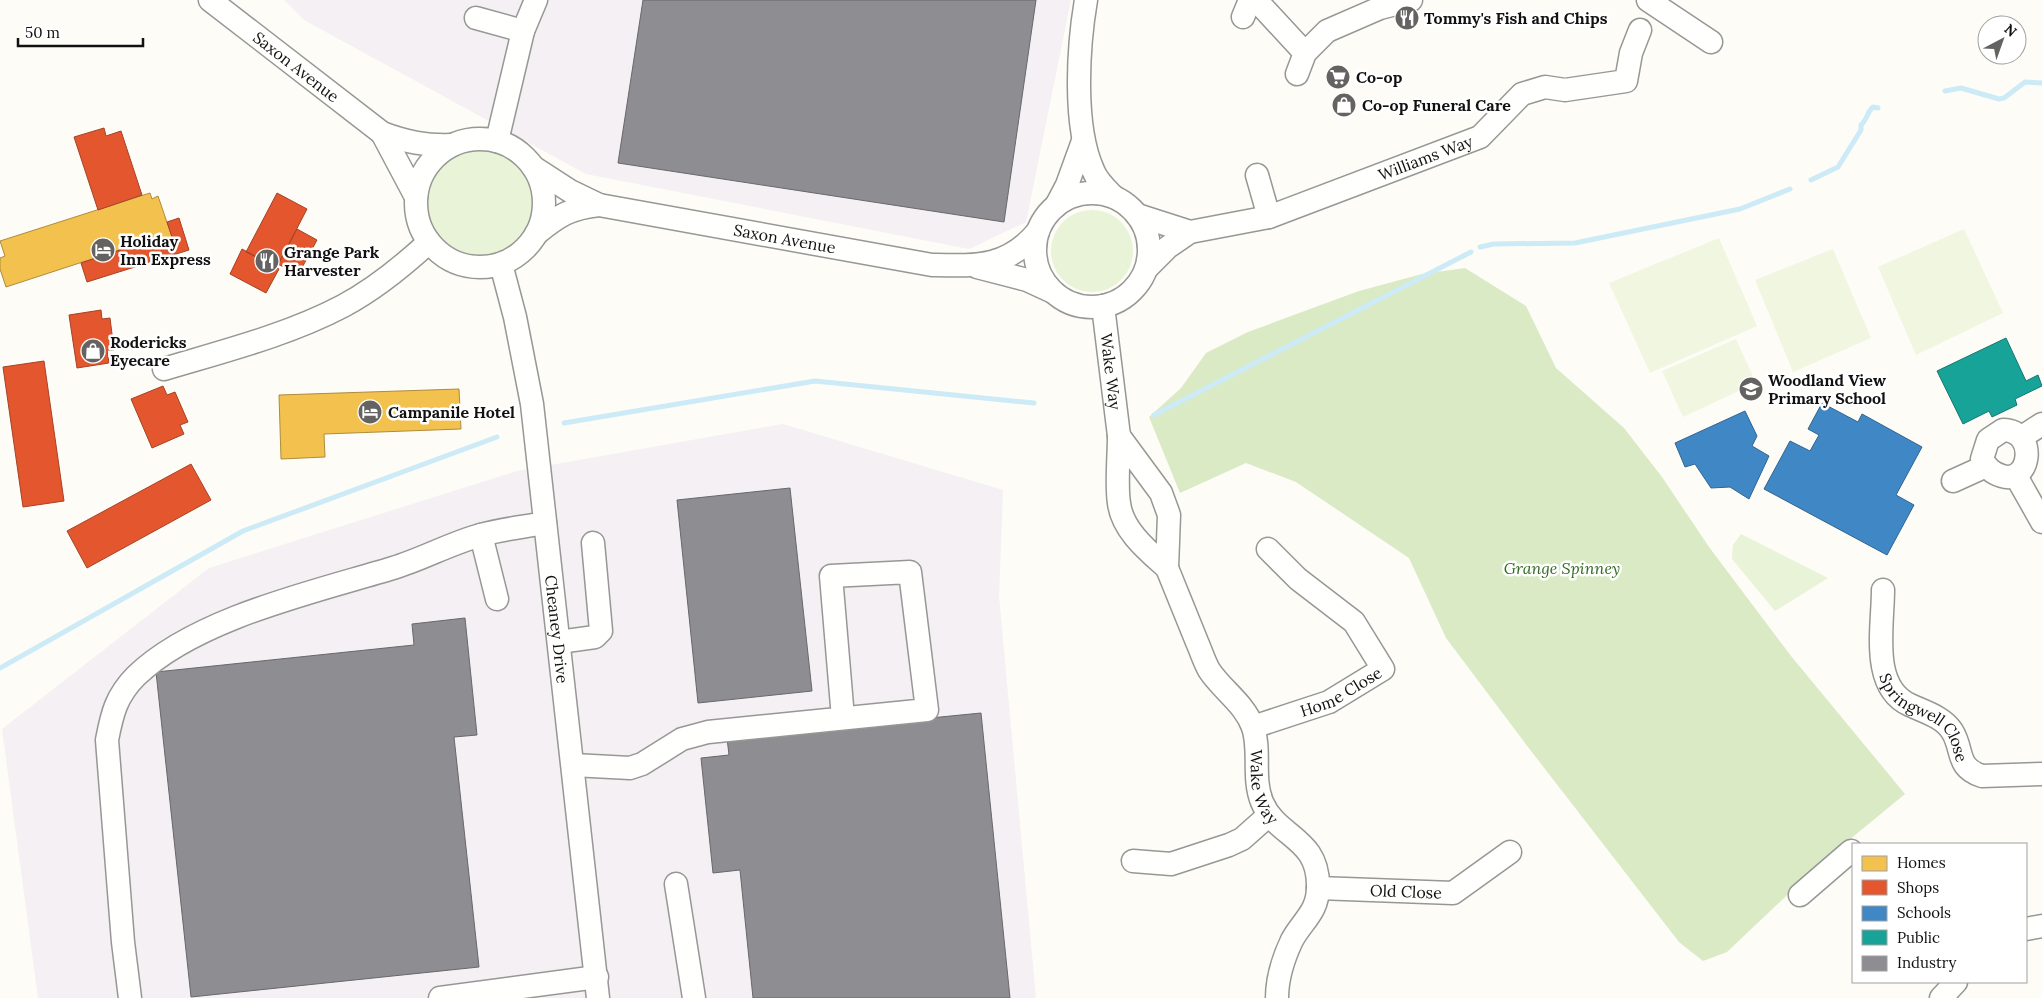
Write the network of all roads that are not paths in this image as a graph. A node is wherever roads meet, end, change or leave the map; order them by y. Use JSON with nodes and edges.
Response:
{"nodes":[{"id":1,"x":210,"y":0,"type":"edge"},
{"id":2,"x":536,"y":0,"type":"edge"},
{"id":3,"x":1086,"y":0,"type":"edge"},
{"id":4,"x":1411,"y":0,"type":"edge"},
{"id":5,"x":1648,"y":0,"type":"edge"},
{"id":6,"x":1250,"y":6,"type":"edge"},
{"id":7,"x":476,"y":18,"type":"dead end"},
{"id":8,"x":1640,"y":30,"type":"dead end"},
{"id":9,"x":523,"y":31,"type":"junction"},
{"id":10,"x":1711,"y":42,"type":"dead end"},
{"id":11,"x":1305,"y":53,"type":"junction"},
{"id":12,"x":1297,"y":74,"type":"dead end"},
{"id":13,"x":382,"y":133,"type":"junction"},
{"id":14,"x":497,"y":141,"type":"junction"},
{"id":15,"x":1083,"y":141,"type":"junction"},
{"id":16,"x":452,"y":145,"type":"junction"},
{"id":17,"x":533,"y":167,"type":"junction"},
{"id":18,"x":1257,"y":175,"type":"dead end"},
{"id":19,"x":416,"y":196,"type":"junction"},
{"id":20,"x":1114,"y":197,"type":"junction"},
{"id":21,"x":599,"y":205,"type":"junction"},
{"id":22,"x":1056,"y":206,"type":"junction"},
{"id":23,"x":1137,"y":215,"type":"junction"},
{"id":24,"x":1269,"y":217,"type":"junction"},
{"id":25,"x":1038,"y":231,"type":"junction"},
{"id":26,"x":1190,"y":232,"type":"junction"},
{"id":27,"x":536,"y":234,"type":"junction"},
{"id":28,"x":429,"y":242,"type":"junction"},
{"id":29,"x":500,"y":264,"type":"junction"},
{"id":30,"x":971,"y":265,"type":"junction"},
{"id":31,"x":1147,"y":268,"type":"junction"},
{"id":32,"x":1054,"y":292,"type":"junction"},
{"id":33,"x":1103,"y":306,"type":"junction"},
{"id":34,"x":164,"y":369,"type":"dead end"},
{"id":35,"x":2042,"y":424,"type":"edge"},
{"id":36,"x":1119,"y":436,"type":"junction"},
{"id":37,"x":2022,"y":437,"type":"junction"},
{"id":38,"x":1986,"y":466,"type":"junction"},
{"id":39,"x":2016,"y":476,"type":"junction"},
{"id":40,"x":1953,"y":481,"type":"dead end"},
{"id":41,"x":2042,"y":522,"type":"edge"},
{"id":42,"x":545,"y":523,"type":"junction"},
{"id":43,"x":481,"y":535,"type":"junction"},
{"id":44,"x":594,"y":543,"type":"dead end"},
{"id":45,"x":1268,"y":549,"type":"dead end"},
{"id":46,"x":1167,"y":568,"type":"junction"},
{"id":47,"x":1883,"y":590,"type":"dead end"},
{"id":48,"x":498,"y":599,"type":"dead end"},
{"id":49,"x":558,"y":642,"type":"junction"},
{"id":50,"x":843,"y":718,"type":"junction"},
{"id":51,"x":1253,"y":727,"type":"junction"},
{"id":52,"x":573,"y":766,"type":"junction"},
{"id":53,"x":2042,"y":774,"type":"edge"},
{"id":54,"x":1269,"y":815,"type":"junction"},
{"id":55,"x":1510,"y":852,"type":"dead end"},
{"id":56,"x":1852,"y":852,"type":"edge"},
{"id":57,"x":1132,"y":861,"type":"dead end"},
{"id":58,"x":676,"y":884,"type":"dead end"},
{"id":59,"x":1318,"y":888,"type":"junction"},
{"id":60,"x":1800,"y":895,"type":"dead end"},
{"id":61,"x":2042,"y":926,"type":"edge"},
{"id":62,"x":2027,"y":929,"type":"edge"},
{"id":63,"x":1955,"y":983,"type":"edge"},
{"id":64,"x":598,"y":988,"type":"edge"},
{"id":65,"x":541,"y":991,"type":"edge"},
{"id":66,"x":130,"y":998,"type":"edge"},
{"id":67,"x":440,"y":998,"type":"edge"},
{"id":68,"x":694,"y":998,"type":"edge"},
{"id":69,"x":1277,"y":998,"type":"edge"},
{"id":70,"x":1941,"y":998,"type":"edge"}],
"edges":[{"from":1,"to":13,"type":"street","name":"Saxon Avenue"},
{"from":2,"to":9,"type":"street"},
{"from":3,"to":15,"type":"street"},
{"from":4,"to":11,"type":"street"},
{"from":5,"to":10,"type":"street"},
{"from":6,"to":11,"type":"street"},
{"from":7,"to":9,"type":"street"},
{"from":8,"to":24,"type":"street","name":"Williams Way"},
{"from":9,"to":14,"type":"street"},
{"from":11,"to":12,"type":"street"},
{"from":13,"to":16,"type":"street","name":"Saxon Avenue"},
{"from":13,"to":19,"type":"street","name":"Saxon Avenue"},
{"from":14,"to":16,"type":"street"},
{"from":14,"to":17,"type":"street"},
{"from":15,"to":20,"type":"street"},
{"from":15,"to":22,"type":"street"},
{"from":16,"to":19,"type":"street"},
{"from":17,"to":21,"type":"street","name":"Saxon Avenue"},
{"from":17,"to":27,"type":"street"},
{"from":18,"to":24,"type":"street"},
{"from":19,"to":28,"type":"street"},
{"from":20,"to":22,"type":"street"},
{"from":20,"to":23,"type":"street"},
{"from":21,"to":27,"type":"street","name":"Saxon Avenue"},
{"from":21,"to":30,"type":"street","name":"Saxon Avenue"},
{"from":22,"to":25,"type":"street"},
{"from":23,"to":26,"type":"street","name":"Williams Way"},
{"from":23,"to":31,"type":"street"},
{"from":24,"to":26,"type":"street","name":"Williams Way"},
{"from":25,"to":30,"type":"street","name":"Saxon Avenue"},
{"from":25,"to":32,"type":"street"},
{"from":26,"to":31,"type":"street","name":"Williams Way"},
{"from":27,"to":29,"type":"street"},
{"from":28,"to":29,"type":"street"},
{"from":28,"to":34,"type":"street"},
{"from":29,"to":42,"type":"street","name":"Cheaney Drive"},
{"from":30,"to":32,"type":"street","name":"Saxon Avenue"},
{"from":31,"to":33,"type":"street"},
{"from":32,"to":33,"type":"street"},
{"from":33,"to":36,"type":"street","name":"Wake Way"},
{"from":35,"to":37,"type":"street"},
{"from":36,"to":46,"type":"street","name":"Wake Way"},
{"from":36,"to":46,"type":"street","name":"Wake Way"},
{"from":37,"to":38,"type":"street"},
{"from":37,"to":39,"type":"street"},
{"from":38,"to":39,"type":"street"},
{"from":38,"to":40,"type":"street"},
{"from":39,"to":41,"type":"street"},
{"from":42,"to":43,"type":"street"},
{"from":42,"to":49,"type":"street","name":"Cheaney Drive"},
{"from":43,"to":48,"type":"street"},
{"from":43,"to":66,"type":"street"},
{"from":44,"to":49,"type":"street"},
{"from":45,"to":51,"type":"street","name":"Home Close"},
{"from":46,"to":51,"type":"street","name":"Wake Way"},
{"from":47,"to":53,"type":"street","name":"Springwell Close"},
{"from":49,"to":52,"type":"street","name":"Cheaney Drive"},
{"from":50,"to":50,"type":"street"},
{"from":50,"to":52,"type":"street"},
{"from":51,"to":54,"type":"street","name":"Wake Way"},
{"from":52,"to":64,"type":"street","name":"Cheaney Drive"},
{"from":54,"to":57,"type":"street"},
{"from":54,"to":59,"type":"street","name":"Wake Way"},
{"from":55,"to":59,"type":"street","name":"Old Close"},
{"from":56,"to":60,"type":"street"},
{"from":58,"to":68,"type":"street"},
{"from":59,"to":69,"type":"street","name":"Wake Way"},
{"from":61,"to":62,"type":"street"},
{"from":63,"to":70,"type":"street"},
{"from":64,"to":65,"type":"street"},
{"from":65,"to":67,"type":"street"}]}
